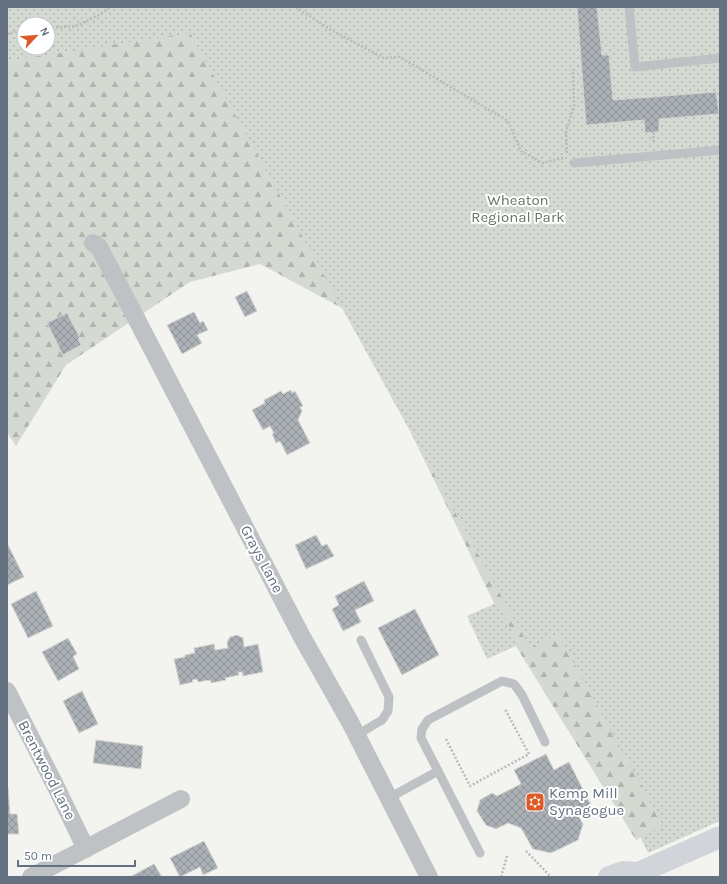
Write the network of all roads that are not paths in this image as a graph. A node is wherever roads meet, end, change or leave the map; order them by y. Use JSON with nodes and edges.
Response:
{"nodes":[{"id":1,"x":629,"y":7,"type":"edge"},
{"id":2,"x":720,"y":58,"type":"edge"},
{"id":3,"x":720,"y":150,"type":"edge"},
{"id":4,"x":574,"y":163,"type":"dead end"},
{"id":5,"x":93,"y":243,"type":"dead end"},
{"id":6,"x":361,"y":640,"type":"dead end"},
{"id":7,"x":7,"y":691,"type":"edge"},
{"id":8,"x":357,"y":736,"type":"junction"},
{"id":9,"x":545,"y":742,"type":"dead end"},
{"id":10,"x":438,"y":771,"type":"junction"},
{"id":11,"x":389,"y":798,"type":"junction"},
{"id":12,"x":181,"y":799,"type":"dead end"},
{"id":13,"x":720,"y":837,"type":"edge"},
{"id":14,"x":86,"y":849,"type":"junction"},
{"id":15,"x":480,"y":853,"type":"dead end"},
{"id":16,"x":641,"y":874,"type":"edge"},
{"id":17,"x":31,"y":877,"type":"edge"},
{"id":18,"x":429,"y":877,"type":"edge"},
{"id":19,"x":609,"y":877,"type":"edge"}],
"edges":[{"from":1,"to":2,"type":"lane"},
{"from":3,"to":4,"type":"lane"},
{"from":5,"to":8,"type":"street","name":"Grays Lane"},
{"from":6,"to":8,"type":"lane"},
{"from":7,"to":14,"type":"street","name":"Brentwood Lane"},
{"from":8,"to":11,"type":"street","name":"Grays Lane"},
{"from":9,"to":10,"type":"lane"},
{"from":10,"to":11,"type":"lane"},
{"from":10,"to":15,"type":"lane"},
{"from":11,"to":18,"type":"street","name":"Grays Lane"},
{"from":12,"to":14,"type":"street"},
{"from":13,"to":16,"type":"street"},
{"from":14,"to":17,"type":"street"},
{"from":16,"to":19,"type":"street"}]}
